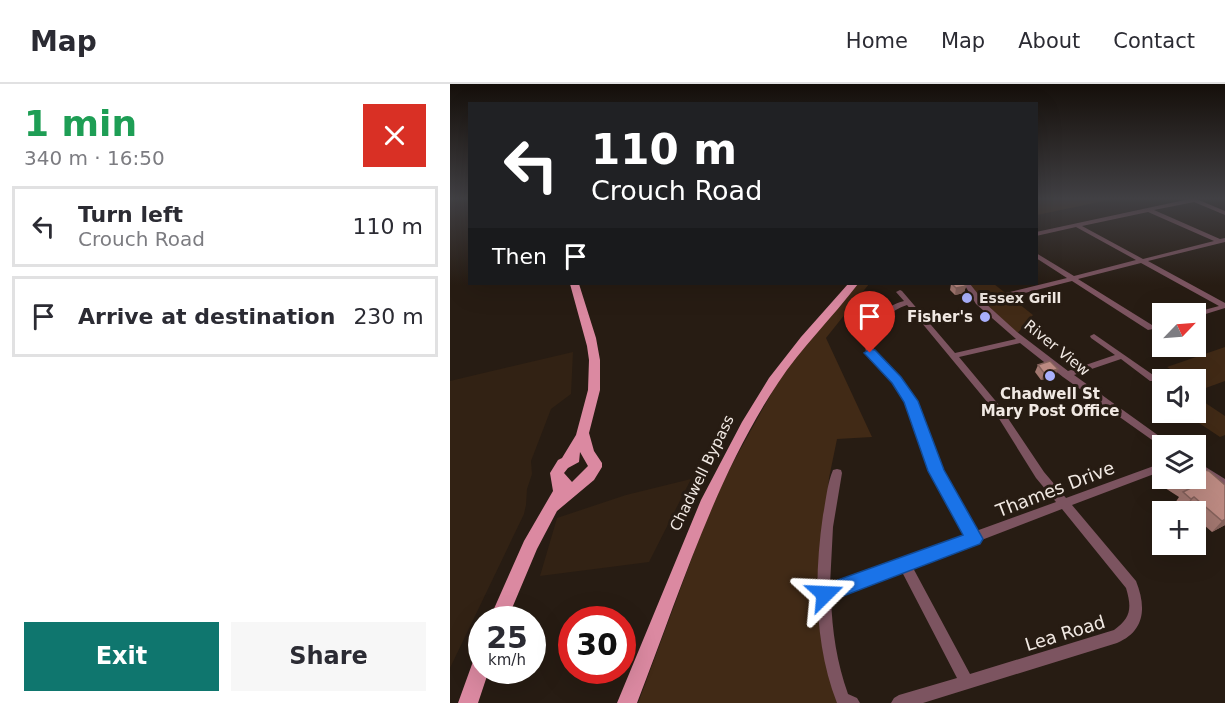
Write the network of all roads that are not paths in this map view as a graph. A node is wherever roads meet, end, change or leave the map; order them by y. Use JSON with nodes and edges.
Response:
{"nodes":[{"id":1,"x":1068,"y":227,"type":"edge"},
{"id":2,"x":1079,"y":227,"type":"edge"},
{"id":3,"x":1188,"y":227,"type":"edge"},
{"id":4,"x":1038,"y":234,"type":"edge"},
{"id":5,"x":1223,"y":242,"type":"edge"},
{"id":6,"x":1038,"y":256,"type":"edge"},
{"id":7,"x":1142,"y":261,"type":"junction"},
{"id":8,"x":1073,"y":278,"type":"junction"},
{"id":9,"x":574,"y":285,"type":"edge"},
{"id":10,"x":852,"y":285,"type":"edge"},
{"id":11,"x":969,"y":285,"type":"edge"},
{"id":12,"x":900,"y":292,"type":"dead end"},
{"id":13,"x":908,"y":302,"type":"junction"},
{"id":14,"x":979,"y":302,"type":"junction"},
{"id":15,"x":1225,"y":306,"type":"edge"},
{"id":16,"x":1206,"y":312,"type":"edge"},
{"id":17,"x":1152,"y":328,"type":"edge"},
{"id":18,"x":1094,"y":336,"type":"dead end"},
{"id":19,"x":1023,"y":340,"type":"junction"},
{"id":20,"x":953,"y":356,"type":"junction"},
{"id":21,"x":1122,"y":356,"type":"junction"},
{"id":22,"x":1066,"y":375,"type":"junction"},
{"id":23,"x":1152,"y":378,"type":"edge"},
{"id":24,"x":584,"y":432,"type":"junction"},
{"id":25,"x":1152,"y":435,"type":"edge"},
{"id":26,"x":590,"y":458,"type":"junction"},
{"id":27,"x":568,"y":460,"type":"junction"},
{"id":28,"x":1152,"y":471,"type":"edge"},
{"id":29,"x":1206,"y":472,"type":"edge"},
{"id":30,"x":837,"y":473,"type":"dead end"},
{"id":31,"x":589,"y":476,"type":"junction"},
{"id":32,"x":560,"y":482,"type":"junction"},
{"id":33,"x":1225,"y":485,"type":"edge"},
{"id":34,"x":1064,"y":505,"type":"junction"},
{"id":35,"x":552,"y":507,"type":"junction"},
{"id":36,"x":974,"y":539,"type":"junction"},
{"id":37,"x":904,"y":564,"type":"junction"},
{"id":38,"x":825,"y":594,"type":"junction"},
{"id":39,"x":504,"y":606,"type":"edge"},
{"id":40,"x":967,"y":682,"type":"junction"},
{"id":41,"x":475,"y":684,"type":"edge"},
{"id":42,"x":468,"y":703,"type":"edge"},
{"id":43,"x":627,"y":703,"type":"edge"},
{"id":44,"x":852,"y":703,"type":"edge"},
{"id":45,"x":899,"y":703,"type":"edge"}],
"edges":[{"from":1,"to":4,"type":"street"},
{"from":2,"to":7,"type":"street"},
{"from":3,"to":5,"type":"street"},
{"from":5,"to":7,"type":"street"},
{"from":6,"to":8,"type":"street"},
{"from":7,"to":8,"type":"street"},
{"from":7,"to":15,"type":"street"},
{"from":8,"to":14,"type":"street"},
{"from":8,"to":17,"type":"street"},
{"from":9,"to":24,"type":"main road"},
{"from":10,"to":43,"type":"main road","name":"Chadwell Bypass"},
{"from":11,"to":14,"type":"street","name":"River View"},
{"from":12,"to":13,"type":"street","name":"Lea Road"},
{"from":13,"to":20,"type":"street","name":"Lea Road"},
{"from":13,"to":36,"type":"street"},
{"from":14,"to":19,"type":"street","name":"River View"},
{"from":15,"to":16,"type":"street"},
{"from":18,"to":21,"type":"street"},
{"from":19,"to":20,"type":"street"},
{"from":19,"to":22,"type":"street","name":"River View"},
{"from":20,"to":34,"type":"street","name":"Lea Road"},
{"from":21,"to":22,"type":"street"},
{"from":21,"to":23,"type":"street"},
{"from":22,"to":25,"type":"street","name":"River View"},
{"from":24,"to":26,"type":"main road"},
{"from":24,"to":27,"type":"main road"},
{"from":26,"to":27,"type":"main road"},
{"from":26,"to":31,"type":"main road"},
{"from":27,"to":32,"type":"main road"},
{"from":28,"to":34,"type":"street","name":"Thames Drive"},
{"from":29,"to":33,"type":"street"},
{"from":30,"to":38,"type":"street"},
{"from":31,"to":32,"type":"main road"},
{"from":31,"to":35,"type":"main road"},
{"from":32,"to":35,"type":"main road"},
{"from":34,"to":36,"type":"street","name":"Thames Drive"},
{"from":34,"to":40,"type":"street","name":"Lea Road"},
{"from":35,"to":39,"type":"main road"},
{"from":36,"to":37,"type":"street","name":"Thames Drive"},
{"from":37,"to":38,"type":"street","name":"Thames Drive"},
{"from":37,"to":40,"type":"street"},
{"from":38,"to":44,"type":"street"},
{"from":40,"to":45,"type":"street","name":"Lea Road"},
{"from":41,"to":42,"type":"main road"}]}
